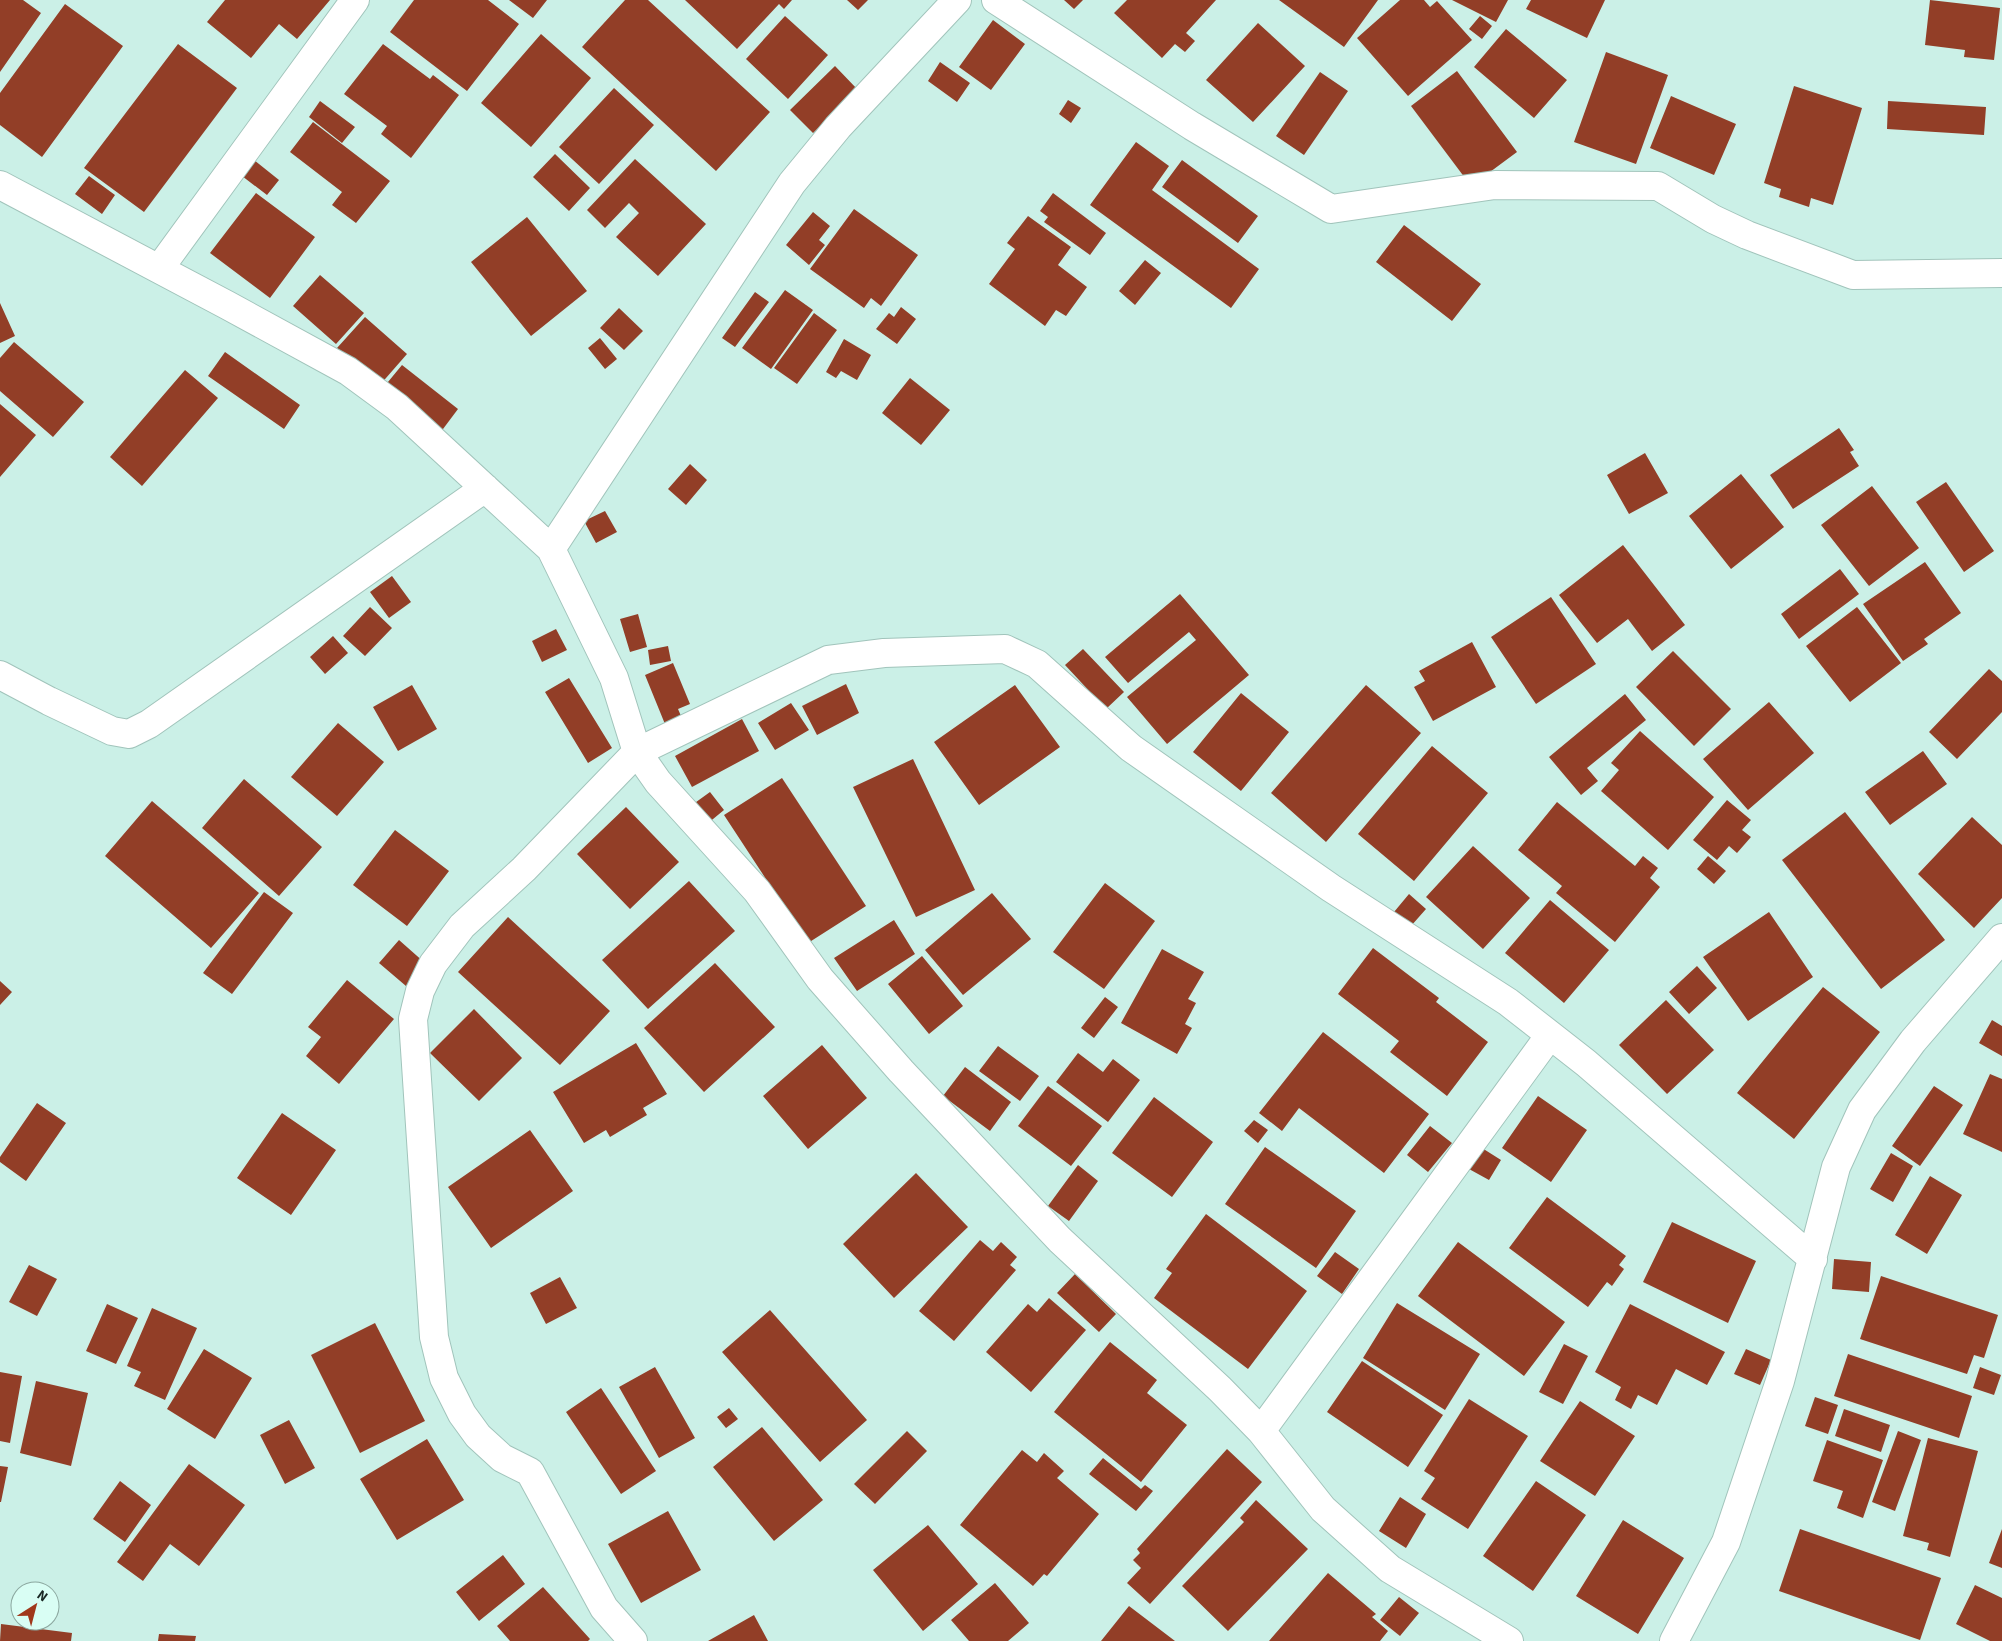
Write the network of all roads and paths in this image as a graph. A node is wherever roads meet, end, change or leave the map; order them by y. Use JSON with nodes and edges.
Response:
{"nodes":[{"id":1,"x":355,"y":0,"type":"edge"},
{"id":2,"x":956,"y":0,"type":"edge"},
{"id":3,"x":996,"y":0,"type":"edge"},
{"id":4,"x":0,"y":185,"type":"edge"},
{"id":5,"x":160,"y":269,"type":"junction"},
{"id":6,"x":2002,"y":274,"type":"edge"},
{"id":7,"x":485,"y":488,"type":"junction"},
{"id":8,"x":551,"y":549,"type":"junction"},
{"id":9,"x":0,"y":675,"type":"edge"},
{"id":10,"x":637,"y":752,"type":"junction"},
{"id":11,"x":2002,"y":938,"type":"edge"},
{"id":12,"x":1550,"y":1035,"type":"junction"},
{"id":13,"x":1813,"y":1259,"type":"junction"},
{"id":14,"x":1262,"y":1431,"type":"junction"},
{"id":15,"x":633,"y":1641,"type":"edge"},
{"id":16,"x":1509,"y":1641,"type":"edge"},
{"id":17,"x":1674,"y":1641,"type":"edge"}],
"edges":[{"from":1,"to":5,"type":"street"},
{"from":2,"to":8,"type":"street"},
{"from":3,"to":6,"type":"street"},
{"from":4,"to":5,"type":"street"},
{"from":5,"to":7,"type":"street"},
{"from":7,"to":8,"type":"street"},
{"from":7,"to":9,"type":"street"},
{"from":8,"to":10,"type":"street"},
{"from":10,"to":12,"type":"street"},
{"from":10,"to":14,"type":"street"},
{"from":10,"to":15,"type":"street"},
{"from":11,"to":13,"type":"street"},
{"from":12,"to":13,"type":"street"},
{"from":12,"to":14,"type":"street"},
{"from":13,"to":17,"type":"street"},
{"from":14,"to":16,"type":"street"}]}
